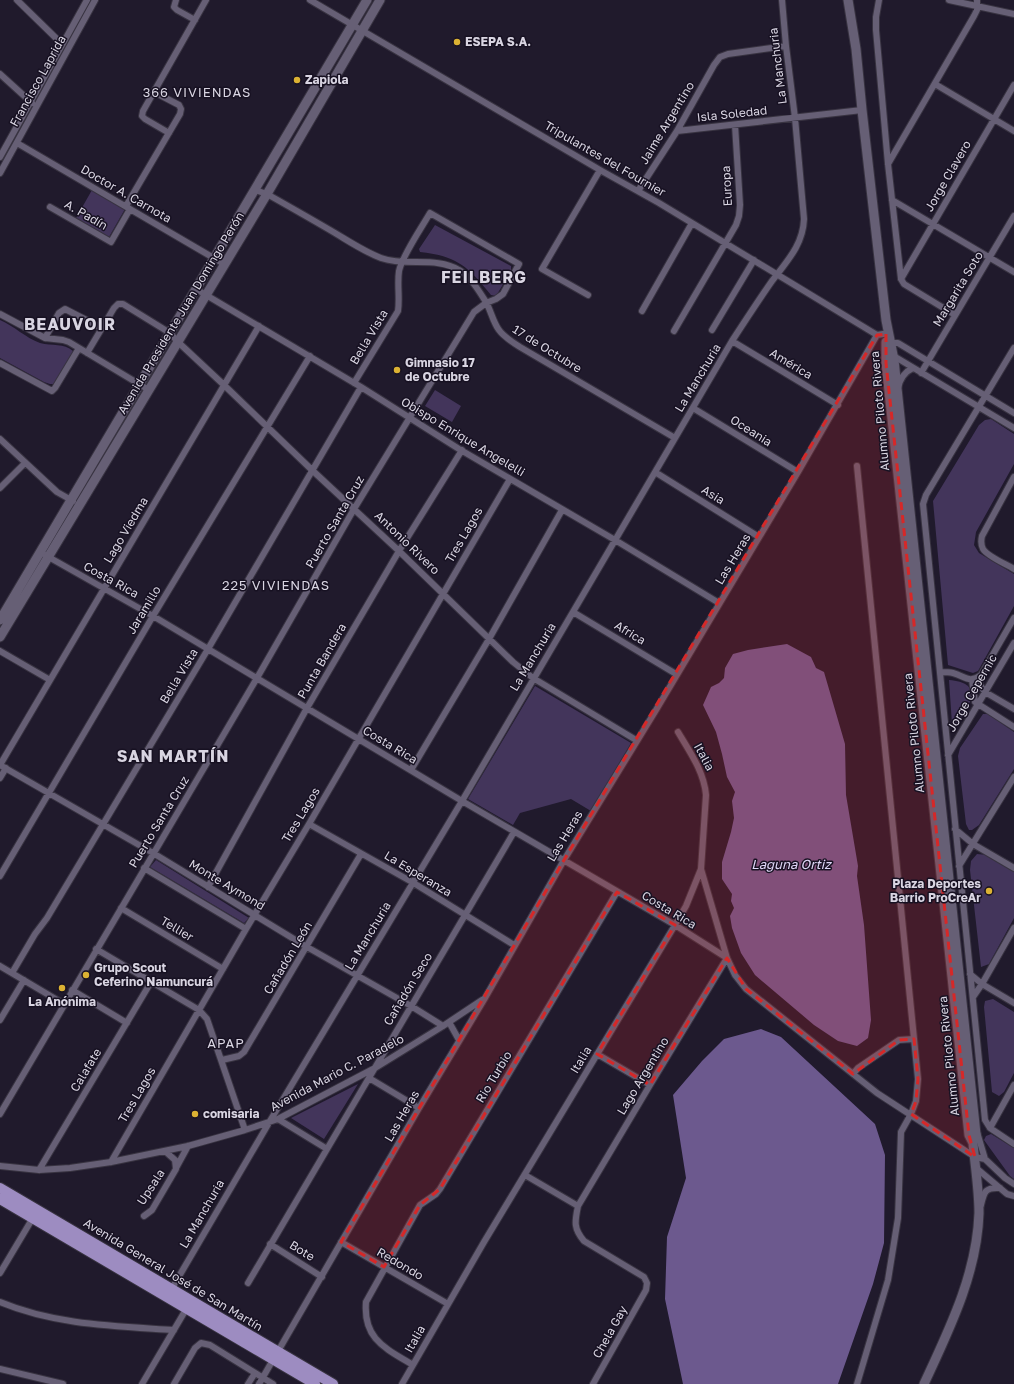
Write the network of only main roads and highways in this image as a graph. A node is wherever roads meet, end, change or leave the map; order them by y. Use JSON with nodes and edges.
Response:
{"nodes":[{"id":1,"x":368,"y":0,"type":"edge"},
{"id":2,"x":380,"y":0,"type":"edge"},
{"id":3,"x":843,"y":0,"type":"edge"},
{"id":4,"x":848,"y":0,"type":"edge"},
{"id":5,"x":852,"y":24,"type":"junction"},
{"id":6,"x":889,"y":356,"type":"junction"},
{"id":7,"x":0,"y":620,"type":"edge"},
{"id":8,"x":0,"y":637,"type":"edge"},
{"id":9,"x":973,"y":1143,"type":"junction"},
{"id":10,"x":0,"y":1188,"type":"edge"},
{"id":11,"x":0,"y":1199,"type":"edge"},
{"id":12,"x":35,"y":1214,"type":"junction"},
{"id":13,"x":276,"y":1356,"type":"junction"},
{"id":14,"x":315,"y":1384,"type":"edge"},
{"id":15,"x":333,"y":1384,"type":"edge"},
{"id":16,"x":924,"y":1384,"type":"edge"}],
"edges":[{"from":1,"to":7,"type":"main road","name":"Avenida Presidente Juan Domingo Perón"},
{"from":2,"to":8,"type":"main road","name":"Avenida Presidente Juan Domingo Perón"},
{"from":3,"to":5,"type":"main road"},
{"from":4,"to":5,"type":"main road"},
{"from":5,"to":6,"type":"main road","name":"Alumno Piloto Rivera"},
{"from":6,"to":9,"type":"main road","name":"Alumno Piloto Rivera"},
{"from":6,"to":9,"type":"main road","name":"Alumno Piloto Rivera"},
{"from":9,"to":16,"type":"main road","name":"Alumno Piloto Rivera"},
{"from":10,"to":12,"type":"highway","name":"Avenida General José de San Martín"},
{"from":11,"to":12,"type":"highway","name":"Avenida General José de San Martín"},
{"from":12,"to":13,"type":"highway","name":"Avenida General José de San Martín"},
{"from":13,"to":14,"type":"highway","name":"Avenida General José de San Martín"},
{"from":13,"to":15,"type":"highway","name":"Avenida General José de San Martín"}]}
